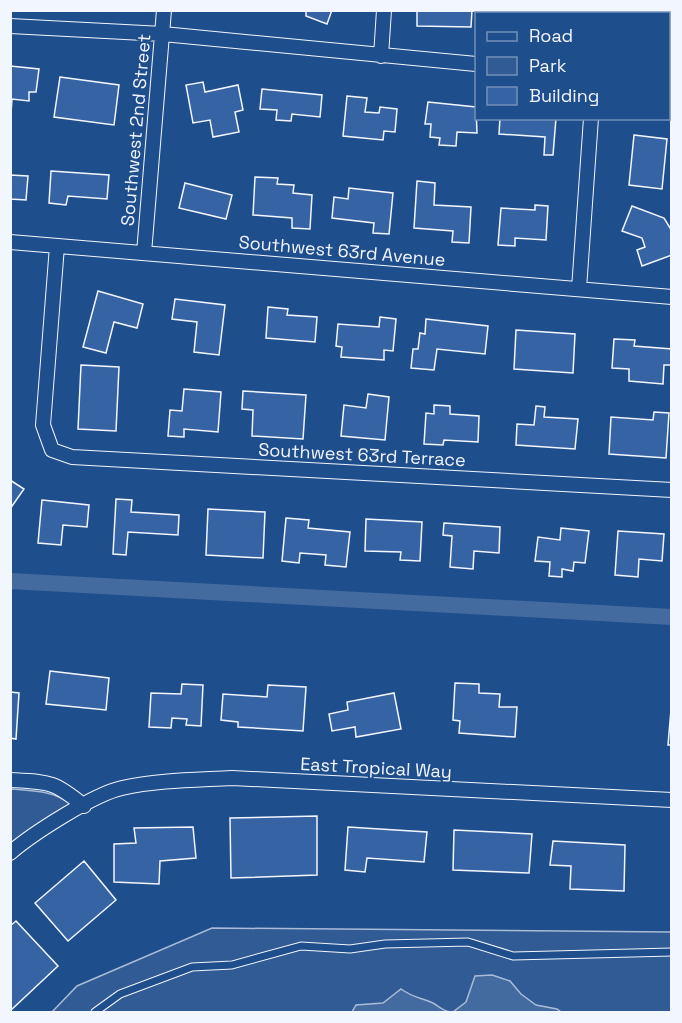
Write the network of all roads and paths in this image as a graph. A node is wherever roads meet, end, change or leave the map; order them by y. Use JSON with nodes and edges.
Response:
{"nodes":[{"id":1,"x":164,"y":10,"type":"edge"},
{"id":2,"x":384,"y":10,"type":"edge"},
{"id":3,"x":10,"y":26,"type":"edge"},
{"id":4,"x":163,"y":34,"type":"junction"},
{"id":5,"x":381,"y":56,"type":"junction"},
{"id":6,"x":475,"y":64,"type":"edge"},
{"id":7,"x":591,"y":120,"type":"edge"},
{"id":8,"x":10,"y":242,"type":"edge"},
{"id":9,"x":57,"y":246,"type":"junction"},
{"id":10,"x":144,"y":253,"type":"junction"},
{"id":11,"x":579,"y":289,"type":"junction"},
{"id":12,"x":672,"y":297,"type":"edge"},
{"id":13,"x":672,"y":490,"type":"edge"},
{"id":14,"x":10,"y":780,"type":"edge"},
{"id":15,"x":672,"y":800,"type":"edge"},
{"id":16,"x":84,"y":806,"type":"junction"},
{"id":17,"x":10,"y":853,"type":"edge"},
{"id":18,"x":672,"y":952,"type":"edge"},
{"id":19,"x":95,"y":1012,"type":"edge"}],
"edges":[{"from":1,"to":4,"type":"street","name":"Southwest 2nd Street"},
{"from":2,"to":5,"type":"street"},
{"from":3,"to":4,"type":"street"},
{"from":4,"to":5,"type":"street"},
{"from":4,"to":10,"type":"street","name":"Southwest 2nd Street"},
{"from":5,"to":6,"type":"street"},
{"from":7,"to":11,"type":"street"},
{"from":8,"to":9,"type":"street","name":"Southwest 63rd Avenue"},
{"from":9,"to":10,"type":"street","name":"Southwest 63rd Avenue"},
{"from":9,"to":13,"type":"street","name":"Southwest 63rd Terrace"},
{"from":10,"to":11,"type":"street","name":"Southwest 63rd Avenue"},
{"from":11,"to":12,"type":"street","name":"Southwest 63rd Avenue"},
{"from":14,"to":16,"type":"street"},
{"from":15,"to":16,"type":"street","name":"East Tropical Way"},
{"from":16,"to":17,"type":"street","name":"East Tropical Way"},
{"from":18,"to":19,"type":"lane"}]}
